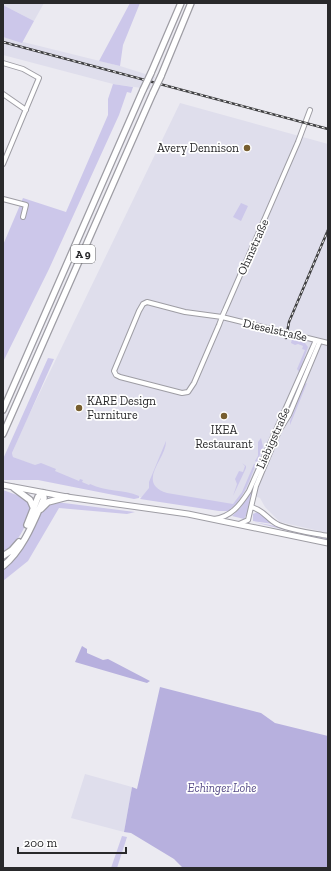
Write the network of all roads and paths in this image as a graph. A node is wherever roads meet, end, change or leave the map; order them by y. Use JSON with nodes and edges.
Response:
{"nodes":[{"id":1,"x":181,"y":3,"type":"edge"},
{"id":2,"x":191,"y":3,"type":"edge"},
{"id":3,"x":3,"y":63,"type":"edge"},
{"id":4,"x":3,"y":94,"type":"edge"},
{"id":5,"x":26,"y":110,"type":"junction"},
{"id":6,"x":310,"y":110,"type":"dead end"},
{"id":7,"x":3,"y":147,"type":"edge"},
{"id":8,"x":8,"y":150,"type":"junction"},
{"id":9,"x":3,"y":164,"type":"edge"},
{"id":10,"x":3,"y":199,"type":"edge"},
{"id":11,"x":22,"y":217,"type":"dead end"},
{"id":12,"x":222,"y":317,"type":"junction"},
{"id":13,"x":318,"y":341,"type":"junction"},
{"id":14,"x":328,"y":344,"type":"edge"},
{"id":15,"x":194,"y":383,"type":"joint"},
{"id":16,"x":3,"y":410,"type":"edge"},
{"id":17,"x":3,"y":434,"type":"edge"},
{"id":18,"x":3,"y":485,"type":"edge"},
{"id":19,"x":14,"y":488,"type":"junction"},
{"id":20,"x":43,"y":493,"type":"junction"},
{"id":21,"x":67,"y":497,"type":"junction"},
{"id":22,"x":251,"y":507,"type":"junction"},
{"id":23,"x":35,"y":511,"type":"junction"},
{"id":24,"x":212,"y":519,"type":"junction"},
{"id":25,"x":248,"y":520,"type":"junction"},
{"id":26,"x":236,"y":524,"type":"junction"},
{"id":27,"x":256,"y":528,"type":"junction"},
{"id":28,"x":328,"y":536,"type":"edge"},
{"id":29,"x":328,"y":543,"type":"edge"},
{"id":30,"x":3,"y":556,"type":"edge"},
{"id":31,"x":3,"y":566,"type":"edge"}],
"edges":[{"from":1,"to":16,"type":"highway","number":"A 9","bridge":true},
{"from":2,"to":17,"type":"highway","number":"A 9","bridge":true},
{"from":3,"to":5,"type":"street"},
{"from":4,"to":5,"type":"street"},
{"from":5,"to":8,"type":"street"},
{"from":6,"to":12,"type":"street","name":"Ohmstraße"},
{"from":7,"to":8,"type":"street"},
{"from":8,"to":9,"type":"street"},
{"from":10,"to":11,"type":"street"},
{"from":12,"to":13,"type":"street","name":"Dieselstraße"},
{"from":12,"to":15,"type":"street","name":"Ohmstraße"},
{"from":12,"to":15,"type":"street","name":"Dieselstraße"},
{"from":13,"to":14,"type":"street","name":"Dieselstraße"},
{"from":13,"to":22,"type":"street","name":"Liebigstraße"},
{"from":13,"to":24,"type":"street","name":"Liebigstraße"},
{"from":18,"to":19,"type":"main road"},
{"from":19,"to":20,"type":"main road"},
{"from":19,"to":23,"type":"highway"},
{"from":20,"to":21,"type":"main road"},
{"from":20,"to":23,"type":"highway"},
{"from":21,"to":23,"type":"highway"},
{"from":21,"to":24,"type":"main road"},
{"from":22,"to":25,"type":"street","name":"Liebigstraße"},
{"from":22,"to":28,"type":"street"},
{"from":23,"to":30,"type":"highway"},
{"from":23,"to":31,"type":"highway"},
{"from":24,"to":26,"type":"main road"},
{"from":25,"to":26,"type":"street"},
{"from":25,"to":27,"type":"street"},
{"from":26,"to":27,"type":"main road"},
{"from":27,"to":29,"type":"main road"}]}
